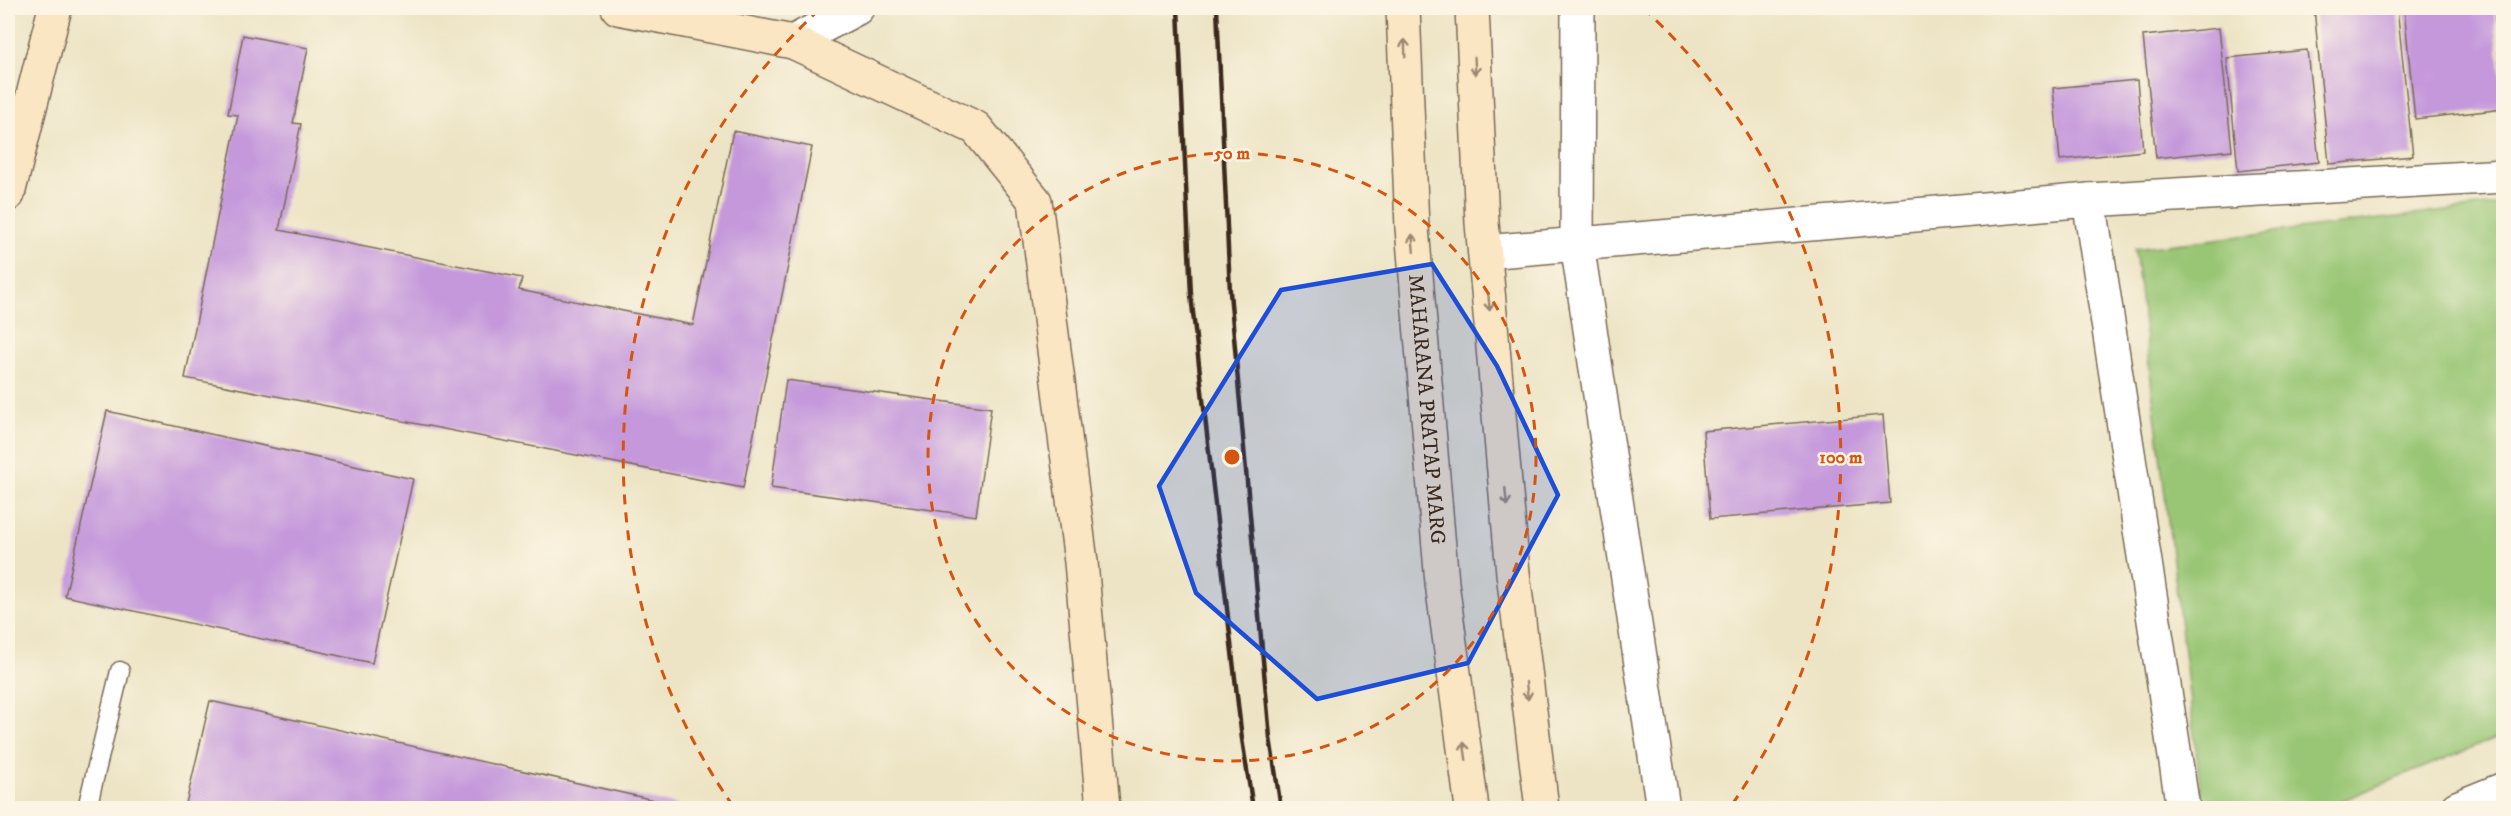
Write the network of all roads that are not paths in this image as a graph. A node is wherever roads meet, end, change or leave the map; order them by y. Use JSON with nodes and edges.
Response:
{"nodes":[{"id":1,"x":56,"y":8,"type":"edge"},
{"id":2,"x":618,"y":8,"type":"edge"},
{"id":3,"x":857,"y":8,"type":"edge"},
{"id":4,"x":1403,"y":8,"type":"edge"},
{"id":5,"x":1472,"y":8,"type":"edge"},
{"id":6,"x":1578,"y":8,"type":"edge"},
{"id":7,"x":793,"y":42,"type":"junction"},
{"id":8,"x":2504,"y":176,"type":"edge"},
{"id":9,"x":8,"y":194,"type":"edge"},
{"id":10,"x":2089,"y":200,"type":"junction"},
{"id":11,"x":1577,"y":244,"type":"junction"},
{"id":12,"x":1485,"y":252,"type":"junction"},
{"id":13,"x":120,"y":671,"type":"dead end"},
{"id":14,"x":2504,"y":789,"type":"edge"},
{"id":15,"x":87,"y":808,"type":"edge"},
{"id":16,"x":1103,"y":808,"type":"edge"},
{"id":17,"x":1473,"y":808,"type":"edge"},
{"id":18,"x":1542,"y":808,"type":"edge"},
{"id":19,"x":1663,"y":808,"type":"edge"},
{"id":20,"x":2183,"y":808,"type":"edge"},
{"id":21,"x":2457,"y":808,"type":"edge"}],
"edges":[{"from":1,"to":9,"type":"main road"},
{"from":2,"to":7,"type":"main road"},
{"from":3,"to":7,"type":"street"},
{"from":17,"to":4,"type":"main road","name":"MAHARANA PRATAP MARG","one_way":true},
{"from":5,"to":12,"type":"main road","one_way":true},
{"from":6,"to":11,"type":"street"},
{"from":7,"to":16,"type":"main road"},
{"from":8,"to":10,"type":"street"},
{"from":10,"to":11,"type":"street"},
{"from":10,"to":20,"type":"street"},
{"from":11,"to":12,"type":"street"},
{"from":11,"to":19,"type":"street"},
{"from":12,"to":18,"type":"main road","one_way":true},
{"from":13,"to":15,"type":"lane"},
{"from":14,"to":21,"type":"street"}]}
